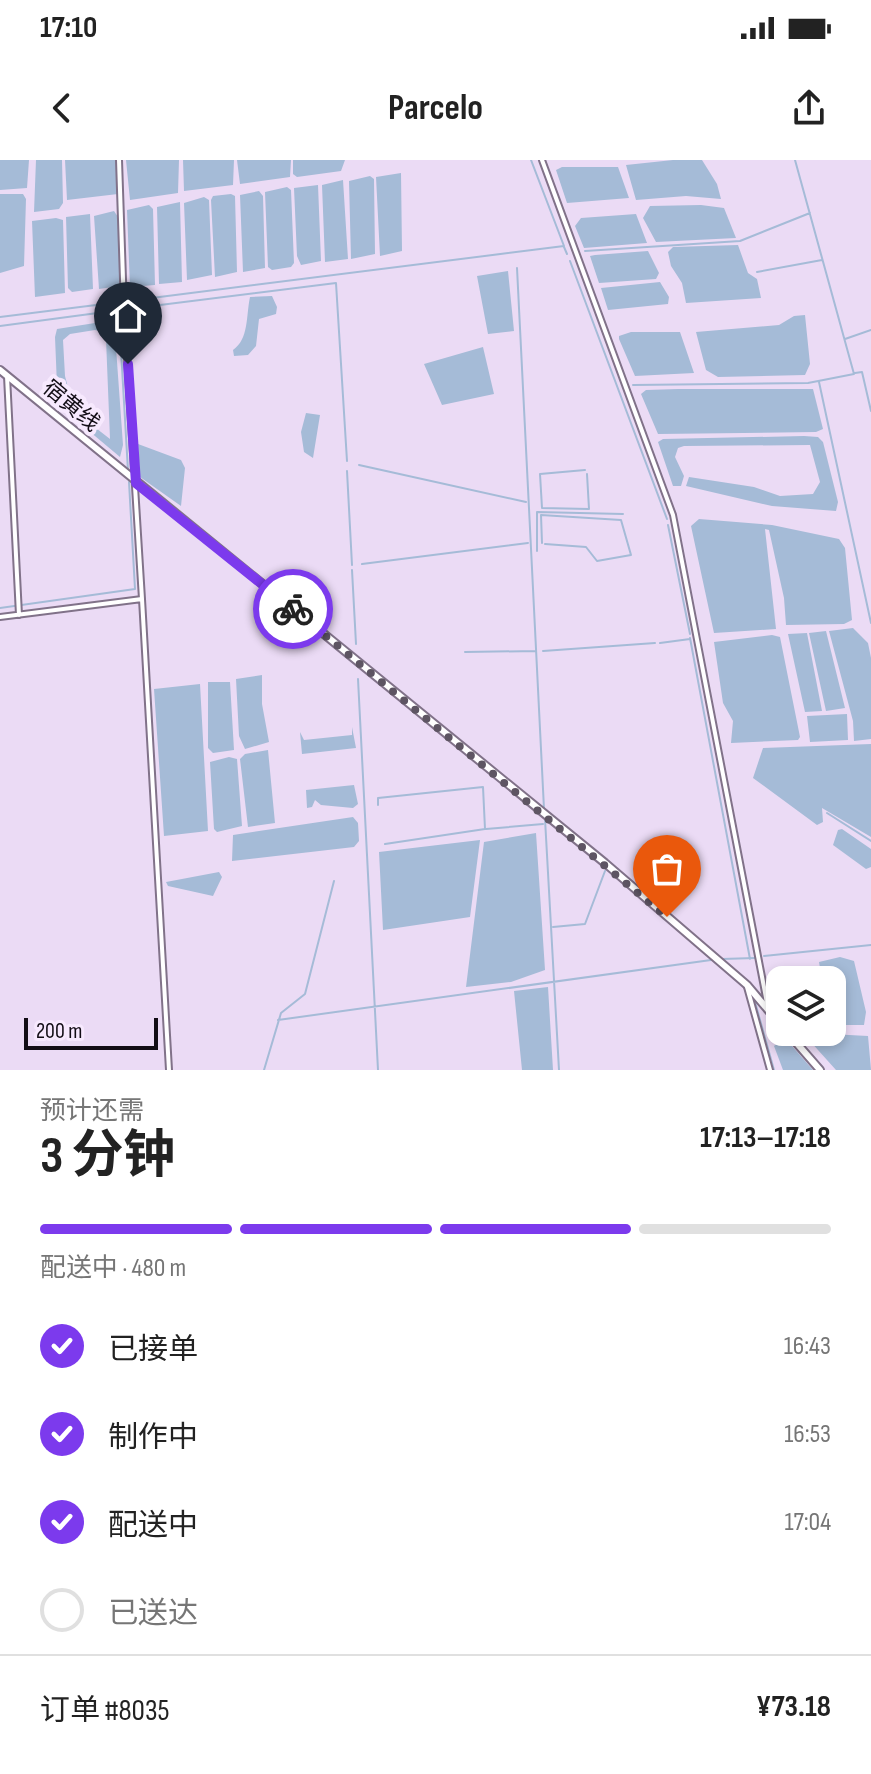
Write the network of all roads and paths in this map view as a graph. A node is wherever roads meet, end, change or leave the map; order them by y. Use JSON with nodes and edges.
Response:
{"nodes":[{"id":1,"x":119,"y":160,"type":"edge"},
{"id":2,"x":542,"y":160,"type":"edge"},
{"id":3,"x":0,"y":370,"type":"edge"},
{"id":4,"x":7,"y":376,"type":"junction"},
{"id":5,"x":136,"y":483,"type":"junction"},
{"id":6,"x":142,"y":599,"type":"junction"},
{"id":7,"x":19,"y":615,"type":"junction"},
{"id":8,"x":0,"y":617,"type":"edge"},
{"id":9,"x":747,"y":985,"type":"junction"},
{"id":10,"x":766,"y":1000,"type":"edge"},
{"id":11,"x":766,"y":1008,"type":"edge"},
{"id":12,"x":799,"y":1046,"type":"edge"},
{"id":13,"x":169,"y":1070,"type":"edge"},
{"id":14,"x":770,"y":1070,"type":"edge"},
{"id":15,"x":820,"y":1070,"type":"edge"}],
"edges":[{"from":1,"to":5,"type":"street"},
{"from":2,"to":10,"type":"street"},
{"from":3,"to":4,"type":"main road","name":"宿黄线"},
{"from":4,"to":5,"type":"main road","name":"宿黄线"},
{"from":4,"to":7,"type":"street"},
{"from":5,"to":6,"type":"street"},
{"from":5,"to":9,"type":"main road","name":"宿黄线"},
{"from":6,"to":7,"type":"street"},
{"from":6,"to":13,"type":"street"},
{"from":7,"to":8,"type":"street"},
{"from":9,"to":11,"type":"main road","name":"宿黄线"},
{"from":9,"to":14,"type":"street"},
{"from":12,"to":15,"type":"main road"}]}
